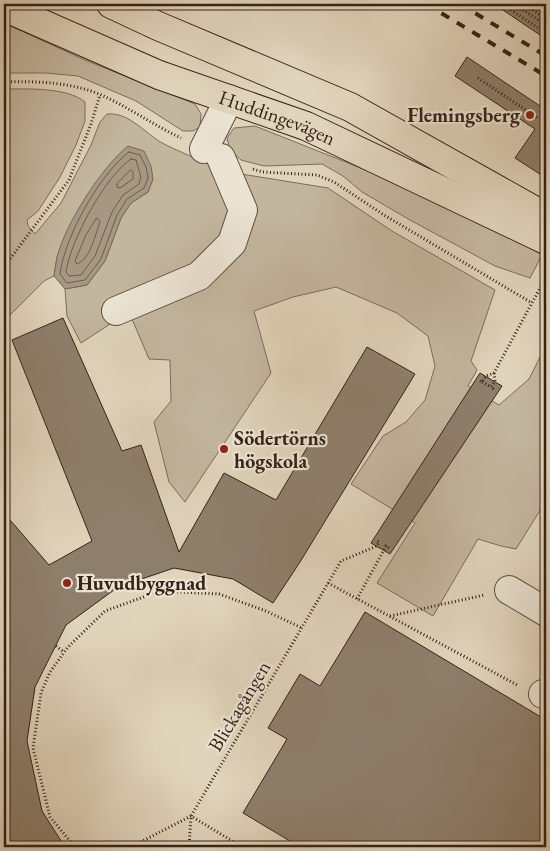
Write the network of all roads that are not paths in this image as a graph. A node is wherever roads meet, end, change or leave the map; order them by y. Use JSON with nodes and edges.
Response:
{"nodes":[{"id":1,"x":111,"y":4,"type":"edge"},
{"id":2,"x":5,"y":9,"type":"edge"},
{"id":3,"x":229,"y":99,"type":"junction"},
{"id":4,"x":546,"y":217,"type":"edge"},
{"id":5,"x":546,"y":240,"type":"edge"},
{"id":6,"x":116,"y":311,"type":"dead end"},
{"id":7,"x":509,"y":590,"type":"road end"},
{"id":8,"x":546,"y":612,"type":"edge"}],
"edges":[{"from":1,"to":4,"type":"main road","name":"Huddingevägen"},
{"from":2,"to":3,"type":"main road","name":"Huddingevägen"},
{"from":3,"to":5,"type":"main road","name":"Huddingevägen"},
{"from":3,"to":6,"type":"lane"},
{"from":7,"to":8,"type":"lane"}]}
